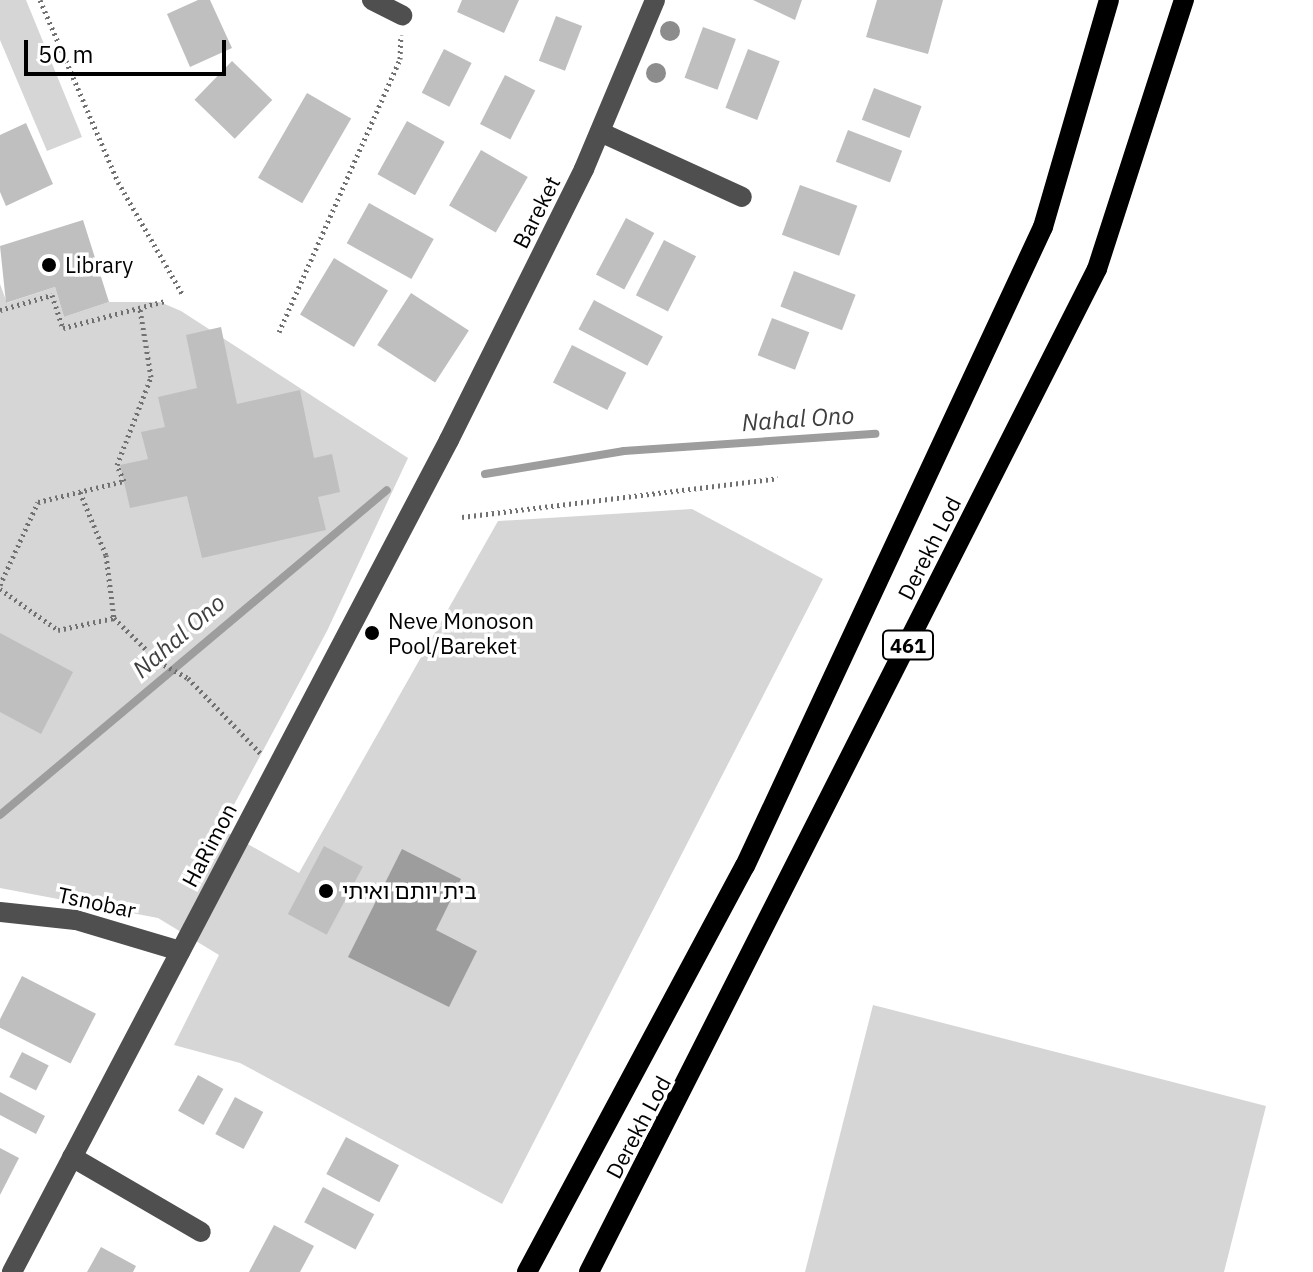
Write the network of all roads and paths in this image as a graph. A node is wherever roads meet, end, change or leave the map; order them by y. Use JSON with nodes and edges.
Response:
{"nodes":[{"id":1,"x":40,"y":0,"type":"edge"},
{"id":2,"x":372,"y":0,"type":"edge"},
{"id":3,"x":655,"y":0,"type":"edge"},
{"id":4,"x":1109,"y":0,"type":"edge"},
{"id":5,"x":1184,"y":0,"type":"edge"},
{"id":6,"x":402,"y":15,"type":"dead end"},
{"id":7,"x":400,"y":59,"type":"dead end"},
{"id":8,"x":600,"y":132,"type":"junction"},
{"id":9,"x":742,"y":197,"type":"dead end"},
{"id":10,"x":183,"y":295,"type":"dead end"},
{"id":11,"x":165,"y":301,"type":"dead end"},
{"id":12,"x":140,"y":309,"type":"junction"},
{"id":13,"x":0,"y":310,"type":"edge"},
{"id":14,"x":279,"y":332,"type":"dead end"},
{"id":15,"x":449,"y":440,"type":"joint"},
{"id":16,"x":778,"y":478,"type":"dead end"},
{"id":17,"x":80,"y":492,"type":"junction"},
{"id":18,"x":462,"y":517,"type":"dead end"},
{"id":19,"x":0,"y":587,"type":"edge"},
{"id":20,"x":114,"y":618,"type":"junction"},
{"id":21,"x":278,"y":764,"type":"junction"},
{"id":22,"x":0,"y":912,"type":"edge"},
{"id":23,"x":180,"y":951,"type":"junction"},
{"id":24,"x":72,"y":1157,"type":"junction"},
{"id":25,"x":201,"y":1232,"type":"dead end"},
{"id":26,"x":12,"y":1272,"type":"edge"},
{"id":27,"x":527,"y":1272,"type":"edge"},
{"id":28,"x":589,"y":1272,"type":"edge"}],
"edges":[{"from":1,"to":10,"type":"path"},
{"from":2,"to":6,"type":"street"},
{"from":3,"to":8,"type":"street","name":"Bareket"},
{"from":4,"to":27,"type":"main road","name":"Derekh Lod","number":"461"},
{"from":5,"to":28,"type":"main road","name":"Derekh Lod","number":"461"},
{"from":7,"to":14,"type":"path"},
{"from":8,"to":9,"type":"street"},
{"from":8,"to":15,"type":"street","name":"Bareket"},
{"from":11,"to":12,"type":"path"},
{"from":12,"to":13,"type":"path"},
{"from":12,"to":17,"type":"path"},
{"from":15,"to":21,"type":"street","name":"HaRimon"},
{"from":16,"to":18,"type":"path"},
{"from":17,"to":19,"type":"path"},
{"from":17,"to":20,"type":"path"},
{"from":19,"to":20,"type":"path"},
{"from":20,"to":21,"type":"path"},
{"from":21,"to":23,"type":"street","name":"HaRimon"},
{"from":22,"to":23,"type":"street","name":"Tsnobar"},
{"from":23,"to":24,"type":"street","name":"HaRimon"},
{"from":24,"to":25,"type":"street"},
{"from":24,"to":26,"type":"street","name":"HaRimon"}]}
